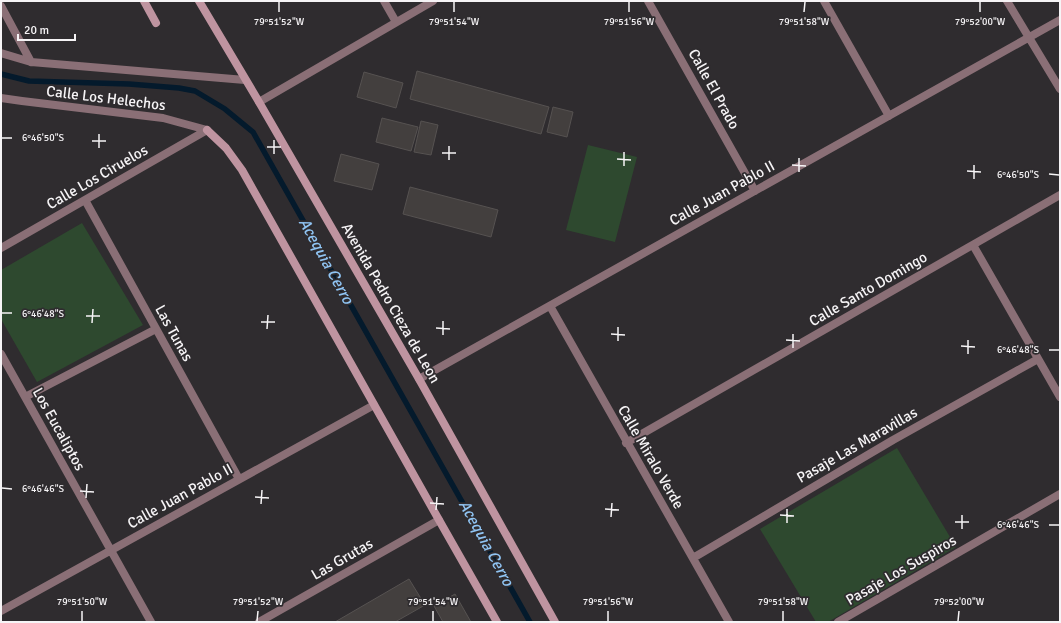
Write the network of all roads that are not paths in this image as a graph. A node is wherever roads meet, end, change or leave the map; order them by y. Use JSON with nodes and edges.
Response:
{"nodes":[{"id":1,"x":144,"y":1,"type":"edge"},
{"id":2,"x":199,"y":1,"type":"edge"},
{"id":3,"x":384,"y":1,"type":"edge"},
{"id":4,"x":433,"y":1,"type":"edge"},
{"id":5,"x":648,"y":1,"type":"edge"},
{"id":6,"x":824,"y":1,"type":"edge"},
{"id":7,"x":1007,"y":1,"type":"edge"},
{"id":8,"x":1,"y":6,"type":"edge"},
{"id":9,"x":1060,"y":20,"type":"edge"},
{"id":10,"x":396,"y":22,"type":"junction"},
{"id":11,"x":156,"y":23,"type":"dead end"},
{"id":12,"x":1029,"y":37,"type":"junction"},
{"id":13,"x":1,"y":53,"type":"edge"},
{"id":14,"x":31,"y":62,"type":"junction"},
{"id":15,"x":245,"y":80,"type":"junction"},
{"id":16,"x":1060,"y":89,"type":"edge"},
{"id":17,"x":1,"y":98,"type":"edge"},
{"id":18,"x":260,"y":102,"type":"junction"},
{"id":19,"x":889,"y":116,"type":"junction"},
{"id":20,"x":207,"y":130,"type":"junction"},
{"id":21,"x":755,"y":191,"type":"junction"},
{"id":22,"x":1060,"y":195,"type":"edge"},
{"id":23,"x":85,"y":200,"type":"junction"},
{"id":24,"x":973,"y":245,"type":"junction"},
{"id":25,"x":1,"y":248,"type":"edge"},
{"id":26,"x":550,"y":306,"type":"junction"},
{"id":27,"x":156,"y":329,"type":"junction"},
{"id":28,"x":1,"y":354,"type":"edge"},
{"id":29,"x":1038,"y":359,"type":"junction"},
{"id":30,"x":419,"y":379,"type":"junction"},
{"id":31,"x":25,"y":397,"type":"junction"},
{"id":32,"x":1060,"y":397,"type":"edge"},
{"id":33,"x":374,"y":405,"type":"junction"},
{"id":34,"x":626,"y":443,"type":"junction"},
{"id":35,"x":239,"y":479,"type":"junction"},
{"id":36,"x":1060,"y":494,"type":"edge"},
{"id":37,"x":439,"y":520,"type":"junction"},
{"id":38,"x":111,"y":550,"type":"junction"},
{"id":39,"x":692,"y":558,"type":"junction"},
{"id":40,"x":1,"y":611,"type":"edge"},
{"id":41,"x":151,"y":622,"type":"edge"},
{"id":42,"x":259,"y":622,"type":"edge"},
{"id":43,"x":497,"y":622,"type":"edge"},
{"id":44,"x":555,"y":622,"type":"edge"},
{"id":45,"x":729,"y":622,"type":"edge"},
{"id":46,"x":838,"y":622,"type":"edge"}],
"edges":[{"from":1,"to":11,"type":"street"},
{"from":2,"to":15,"type":"street","name":"Avenida Pedro Cieza de Leon"},
{"from":3,"to":10,"type":"street"},
{"from":4,"to":10,"type":"street"},
{"from":5,"to":21,"type":"street","name":"Calle El Prado"},
{"from":6,"to":19,"type":"street"},
{"from":7,"to":12,"type":"street"},
{"from":8,"to":14,"type":"street"},
{"from":9,"to":12,"type":"street","name":"Calle Juan Pablo II"},
{"from":10,"to":18,"type":"street"},
{"from":12,"to":16,"type":"street"},
{"from":12,"to":19,"type":"street","name":"Calle Juan Pablo II"},
{"from":13,"to":14,"type":"street"},
{"from":14,"to":15,"type":"street"},
{"from":15,"to":18,"type":"street","name":"Avenida Pedro Cieza de Leon"},
{"from":17,"to":20,"type":"street","name":"Calle Los Helechos"},
{"from":18,"to":30,"type":"street","name":"Avenida Pedro Cieza de Leon"},
{"from":19,"to":21,"type":"street","name":"Calle Juan Pablo II"},
{"from":20,"to":23,"type":"street","name":"Calle Los Ciruelos"},
{"from":20,"to":33,"type":"street"},
{"from":21,"to":26,"type":"street","name":"Calle Juan Pablo II"},
{"from":22,"to":24,"type":"street","name":"Calle Santo Domingo"},
{"from":23,"to":25,"type":"street","name":"Calle Los Ciruelos"},
{"from":23,"to":27,"type":"street","name":"Las Tunas"},
{"from":24,"to":29,"type":"street"},
{"from":24,"to":34,"type":"street","name":"Calle Santo Domingo"},
{"from":26,"to":30,"type":"street","name":"Calle Juan Pablo II"},
{"from":26,"to":34,"type":"street","name":"Calle Miralo Verde"},
{"from":27,"to":31,"type":"street"},
{"from":27,"to":35,"type":"street","name":"Las Tunas"},
{"from":28,"to":31,"type":"street","name":"Los Eucaliptos"},
{"from":29,"to":32,"type":"street"},
{"from":29,"to":39,"type":"street","name":"Pasaje Las Maravillas"},
{"from":30,"to":44,"type":"street","name":"Avenida Pedro Cieza de Leon"},
{"from":31,"to":38,"type":"street","name":"Los Eucaliptos"},
{"from":33,"to":35,"type":"street","name":"Calle Juan Pablo II"},
{"from":33,"to":37,"type":"street"},
{"from":34,"to":39,"type":"street","name":"Calle Miralo Verde"},
{"from":35,"to":38,"type":"street","name":"Calle Juan Pablo II"},
{"from":36,"to":46,"type":"street","name":"Pasaje Los Suspiros"},
{"from":37,"to":42,"type":"street","name":"Las Grutas"},
{"from":37,"to":43,"type":"street"},
{"from":38,"to":40,"type":"street","name":"Calle Juan Pablo II"},
{"from":38,"to":41,"type":"street","name":"Los Eucaliptos"},
{"from":39,"to":45,"type":"street","name":"Calle Miralo Verde"}]}
